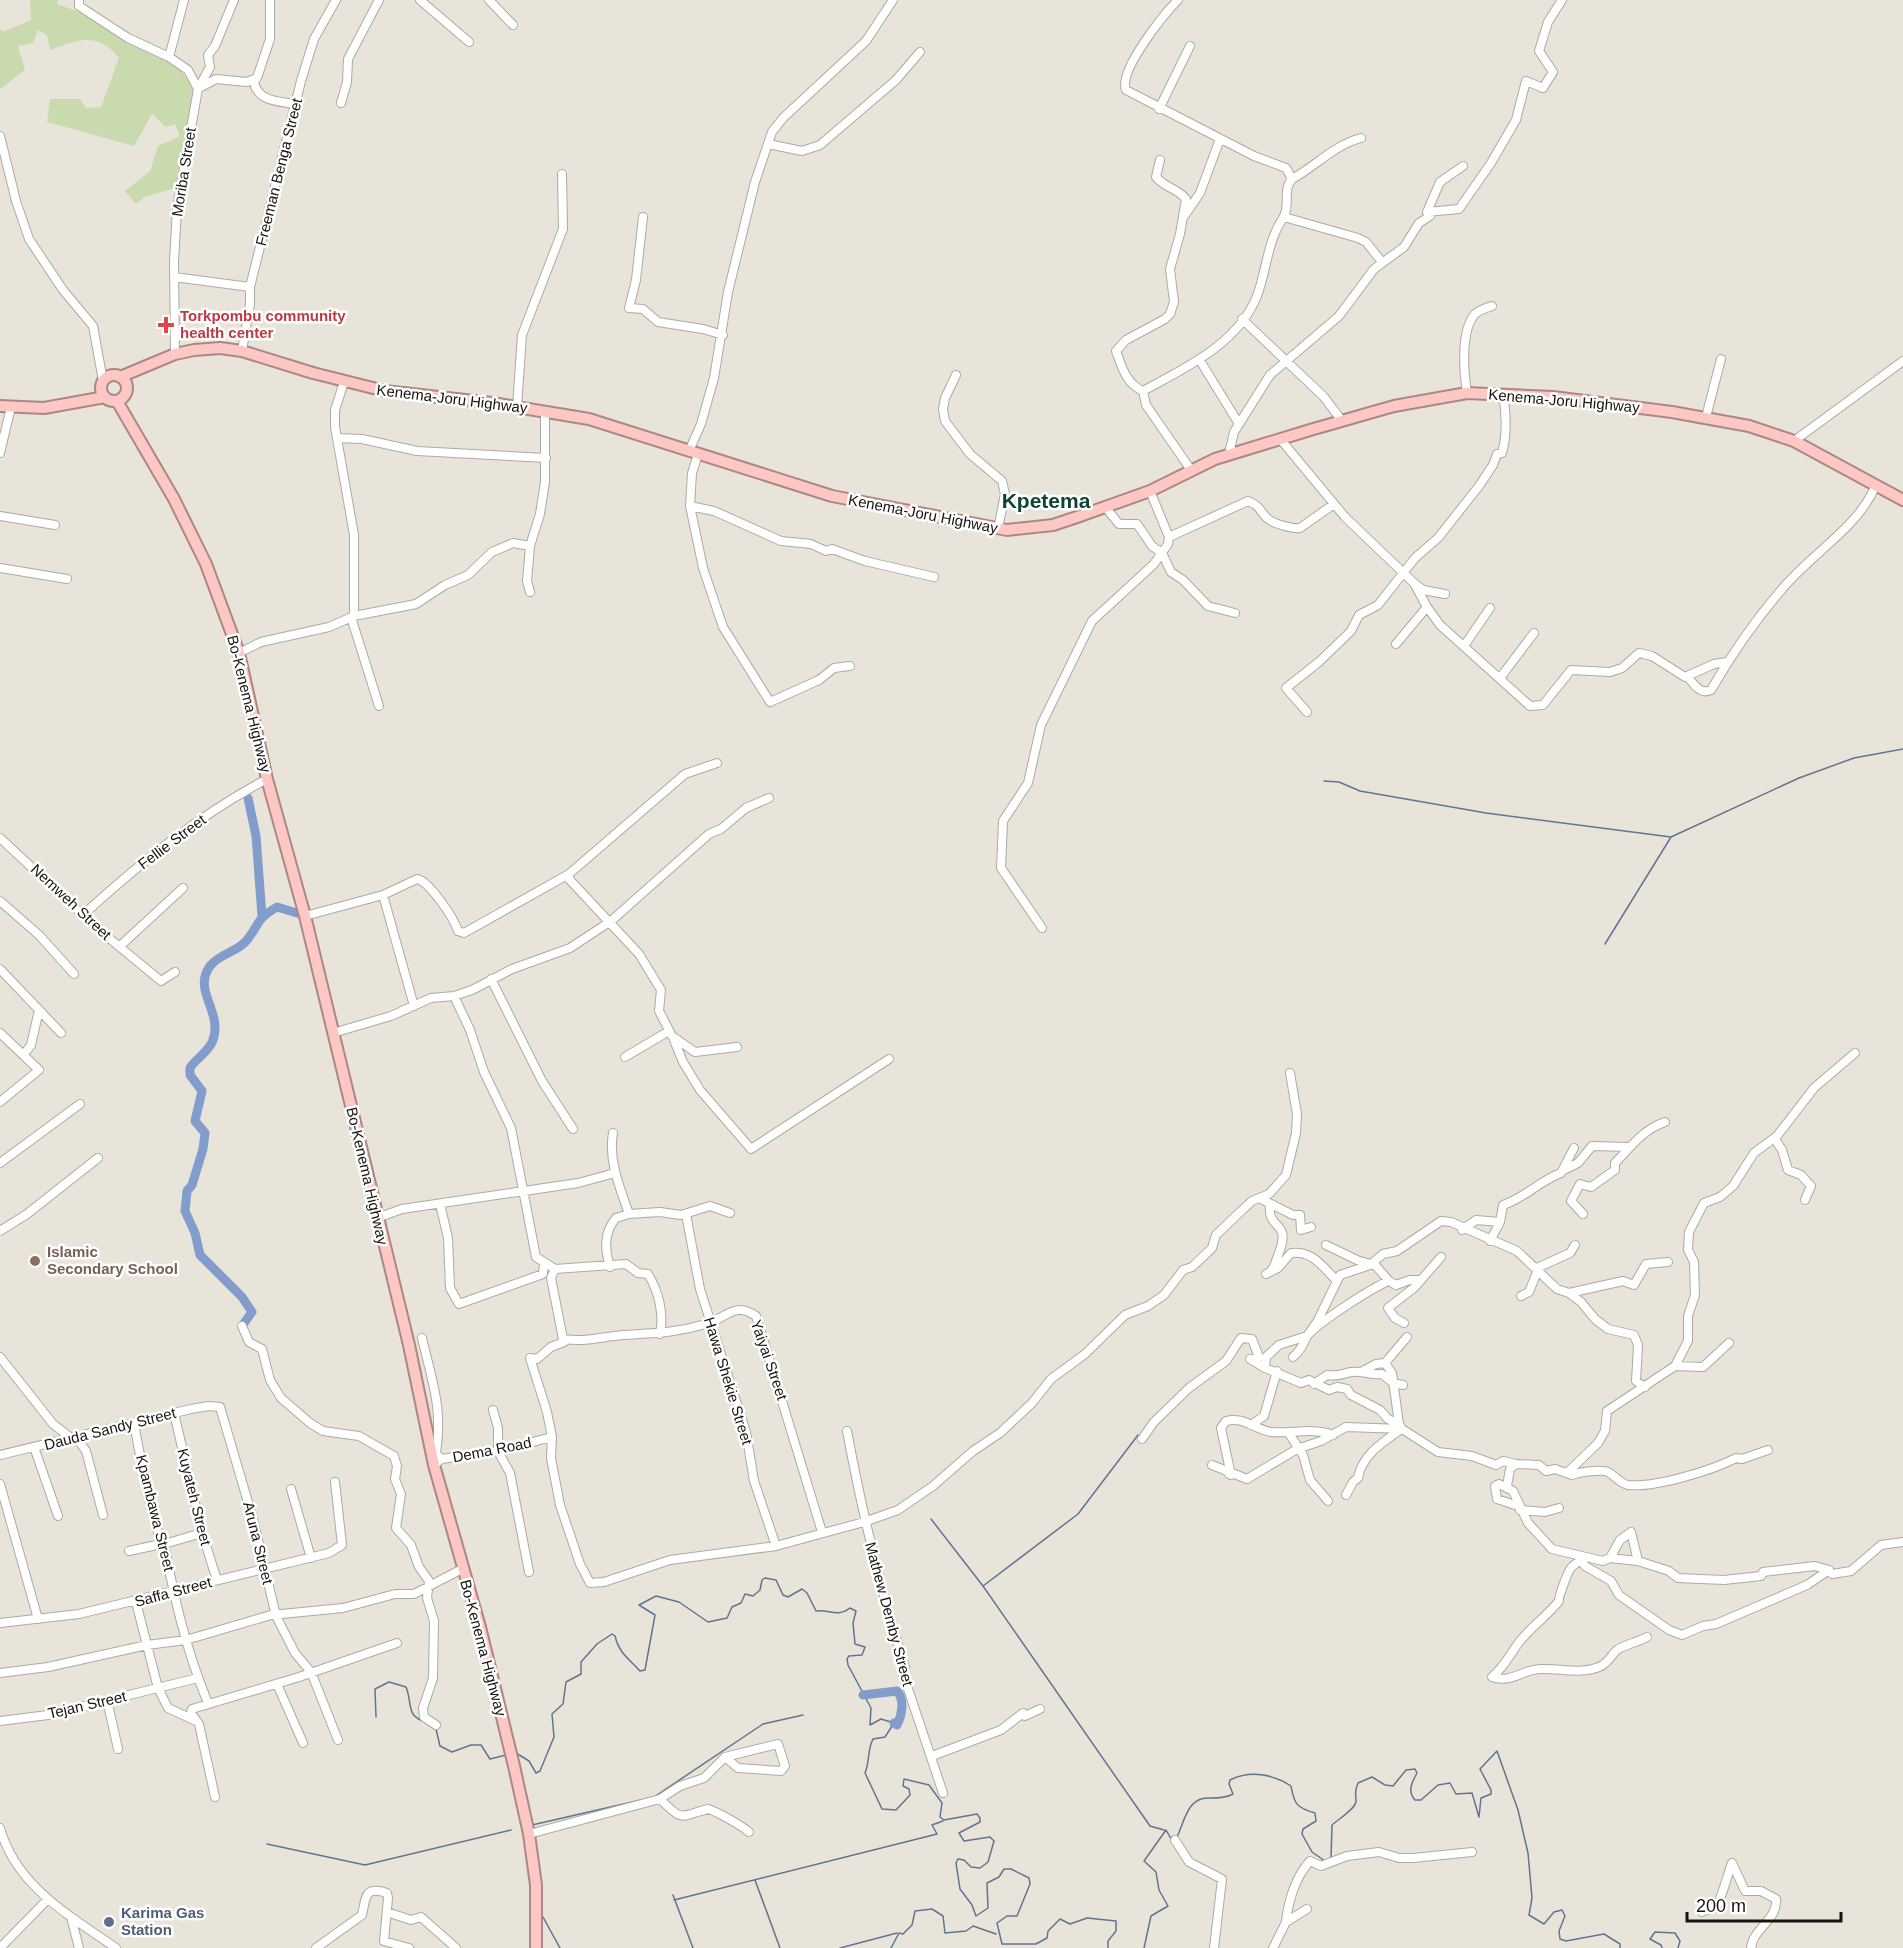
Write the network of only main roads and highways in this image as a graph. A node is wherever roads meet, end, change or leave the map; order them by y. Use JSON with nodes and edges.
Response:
{"nodes":[{"id":1,"x":123,"y":381,"type":"junction"},
{"id":2,"x":103,"y":388,"type":"junction"},
{"id":3,"x":120,"y":399,"type":"junction"},
{"id":4,"x":5,"y":406,"type":"edge"},
{"id":5,"x":1903,"y":500,"type":"edge"},
{"id":6,"x":536,"y":1948,"type":"edge"}],
"edges":[{"from":1,"to":2,"type":"highway"},
{"from":1,"to":3,"type":"highway"},
{"from":1,"to":5,"type":"highway","name":"Kenema-Joru Highway"},
{"from":2,"to":3,"type":"highway"},
{"from":2,"to":4,"type":"highway"},
{"from":3,"to":6,"type":"highway","name":"Bo-Kenema Highway"}]}
